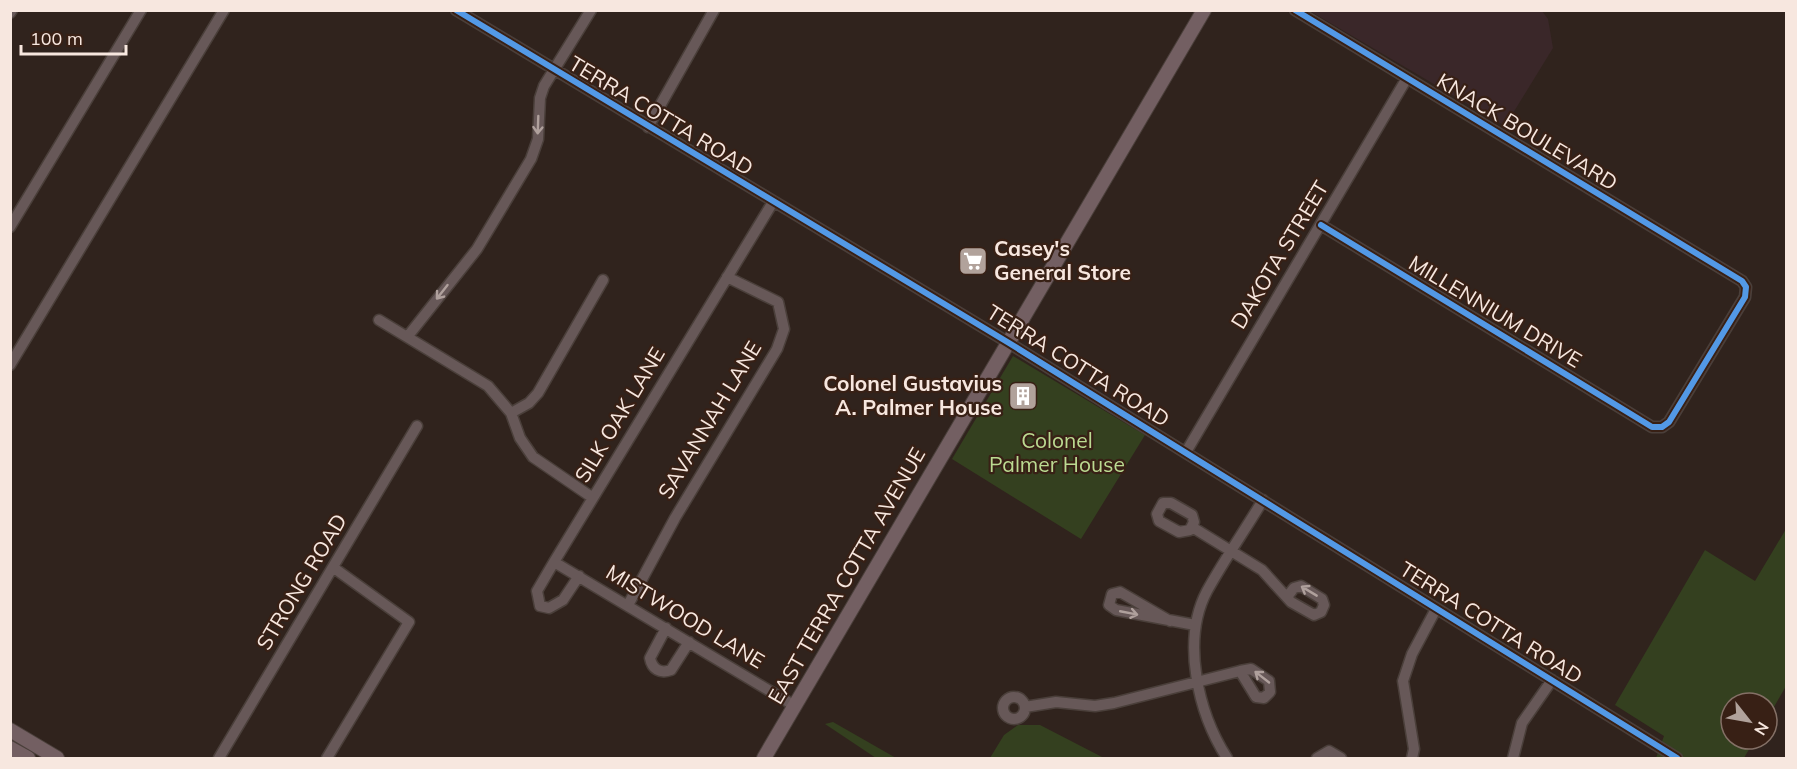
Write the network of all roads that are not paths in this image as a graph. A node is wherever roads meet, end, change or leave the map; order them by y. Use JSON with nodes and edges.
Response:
{"nodes":[{"id":1,"x":141,"y":10,"type":"edge"},
{"id":2,"x":224,"y":10,"type":"edge"},
{"id":3,"x":456,"y":10,"type":"edge"},
{"id":4,"x":591,"y":10,"type":"edge"},
{"id":5,"x":714,"y":10,"type":"edge"},
{"id":6,"x":1204,"y":10,"type":"edge"},
{"id":7,"x":1295,"y":10,"type":"edge"},
{"id":8,"x":554,"y":71,"type":"junction"},
{"id":9,"x":1407,"y":78,"type":"junction"},
{"id":10,"x":648,"y":127,"type":"junction"},
{"id":11,"x":772,"y":202,"type":"junction"},
{"id":12,"x":1321,"y":225,"type":"junction"},
{"id":13,"x":10,"y":227,"type":"edge"},
{"id":14,"x":727,"y":277,"type":"junction"},
{"id":15,"x":603,"y":280,"type":"dead end"},
{"id":16,"x":379,"y":320,"type":"dead end"},
{"id":17,"x":408,"y":336,"type":"junction"},
{"id":18,"x":1009,"y":343,"type":"junction"},
{"id":19,"x":10,"y":365,"type":"edge"},
{"id":20,"x":511,"y":413,"type":"junction"},
{"id":21,"x":417,"y":426,"type":"dead end"},
{"id":22,"x":1653,"y":427,"type":"joint"},
{"id":23,"x":1186,"y":452,"type":"junction"},
{"id":24,"x":592,"y":498,"type":"junction"},
{"id":25,"x":1263,"y":500,"type":"junction"},
{"id":26,"x":1192,"y":527,"type":"dead end"},
{"id":27,"x":1232,"y":552,"type":"junction"},
{"id":28,"x":554,"y":562,"type":"junction"},
{"id":29,"x":334,"y":568,"type":"junction"},
{"id":30,"x":579,"y":576,"type":"junction"},
{"id":31,"x":1287,"y":597,"type":"dead end"},
{"id":32,"x":628,"y":605,"type":"junction"},
{"id":33,"x":1436,"y":609,"type":"junction"},
{"id":34,"x":1170,"y":621,"type":"junction"},
{"id":35,"x":1195,"y":625,"type":"junction"},
{"id":36,"x":666,"y":628,"type":"junction"},
{"id":37,"x":689,"y":642,"type":"junction"},
{"id":38,"x":1240,"y":671,"type":"dead end"},
{"id":39,"x":1552,"y":680,"type":"junction"},
{"id":40,"x":1195,"y":682,"type":"junction"},
{"id":41,"x":795,"y":706,"type":"junction"},
{"id":42,"x":1025,"y":707,"type":"dead end"},
{"id":43,"x":10,"y":730,"type":"edge"},
{"id":44,"x":10,"y":748,"type":"edge"},
{"id":45,"x":28,"y":759,"type":"edge"},
{"id":46,"x":57,"y":759,"type":"edge"},
{"id":47,"x":219,"y":759,"type":"edge"},
{"id":48,"x":327,"y":759,"type":"edge"},
{"id":49,"x":764,"y":759,"type":"edge"},
{"id":50,"x":1227,"y":759,"type":"edge"},
{"id":51,"x":1317,"y":759,"type":"edge"},
{"id":52,"x":1341,"y":759,"type":"edge"},
{"id":53,"x":1412,"y":759,"type":"edge"},
{"id":54,"x":1513,"y":759,"type":"edge"},
{"id":55,"x":1677,"y":759,"type":"edge"}],
"edges":[{"from":1,"to":13,"type":"street"},
{"from":2,"to":19,"type":"street"},
{"from":3,"to":8,"type":"street","name":"TERRA COTTA ROAD"},
{"from":4,"to":8,"type":"street"},
{"from":5,"to":10,"type":"street"},
{"from":6,"to":18,"type":"main road","name":"EAST TERRA COTTA AVENUE"},
{"from":7,"to":9,"type":"street","name":"KNACK BOULEVARD"},
{"from":8,"to":10,"type":"street","name":"TERRA COTTA ROAD"},
{"from":8,"to":17,"type":"street","one_way":true},
{"from":9,"to":12,"type":"street","name":"DAKOTA STREET"},
{"from":9,"to":22,"type":"street","name":"KNACK BOULEVARD"},
{"from":10,"to":11,"type":"street","name":"TERRA COTTA ROAD"},
{"from":11,"to":14,"type":"street","name":"SILK OAK LANE"},
{"from":11,"to":18,"type":"street","name":"TERRA COTTA ROAD"},
{"from":12,"to":22,"type":"street","name":"MILLENNIUM DRIVE"},
{"from":12,"to":23,"type":"street","name":"DAKOTA STREET"},
{"from":14,"to":24,"type":"street","name":"SILK OAK LANE"},
{"from":14,"to":32,"type":"street","name":"SAVANNAH LANE"},
{"from":15,"to":20,"type":"street"},
{"from":16,"to":17,"type":"street"},
{"from":17,"to":20,"type":"street"},
{"from":18,"to":23,"type":"street","name":"TERRA COTTA ROAD"},
{"from":18,"to":41,"type":"main road","name":"EAST TERRA COTTA AVENUE"},
{"from":20,"to":24,"type":"street"},
{"from":21,"to":29,"type":"street","name":"STRONG ROAD"},
{"from":23,"to":25,"type":"street","name":"TERRA COTTA ROAD"},
{"from":24,"to":28,"type":"street","name":"SILK OAK LANE"},
{"from":25,"to":27,"type":"street"},
{"from":25,"to":33,"type":"street","name":"TERRA COTTA ROAD"},
{"from":26,"to":27,"type":"street"},
{"from":27,"to":31,"type":"street"},
{"from":27,"to":35,"type":"street"},
{"from":28,"to":30,"type":"street","name":"MISTWOOD LANE"},
{"from":28,"to":30,"type":"street","name":"SILK OAK LANE"},
{"from":29,"to":47,"type":"street","name":"STRONG ROAD"},
{"from":29,"to":48,"type":"street"},
{"from":30,"to":32,"type":"street","name":"MISTWOOD LANE"},
{"from":32,"to":36,"type":"street","name":"MISTWOOD LANE"},
{"from":33,"to":39,"type":"street","name":"TERRA COTTA ROAD"},
{"from":33,"to":53,"type":"street"},
{"from":34,"to":34,"type":"street","one_way":true},
{"from":34,"to":35,"type":"street"},
{"from":35,"to":40,"type":"street"},
{"from":36,"to":37,"type":"street","name":"MISTWOOD LANE"},
{"from":36,"to":37,"type":"street"},
{"from":37,"to":41,"type":"street","name":"MISTWOOD LANE"},
{"from":38,"to":40,"type":"street"},
{"from":39,"to":54,"type":"street"},
{"from":39,"to":55,"type":"street","name":"TERRA COTTA ROAD"},
{"from":40,"to":42,"type":"street"},
{"from":40,"to":50,"type":"street"},
{"from":41,"to":49,"type":"main road","name":"EAST TERRA COTTA AVENUE"},
{"from":43,"to":46,"type":"main road"},
{"from":44,"to":45,"type":"main road"},
{"from":51,"to":52,"type":"street"}]}
